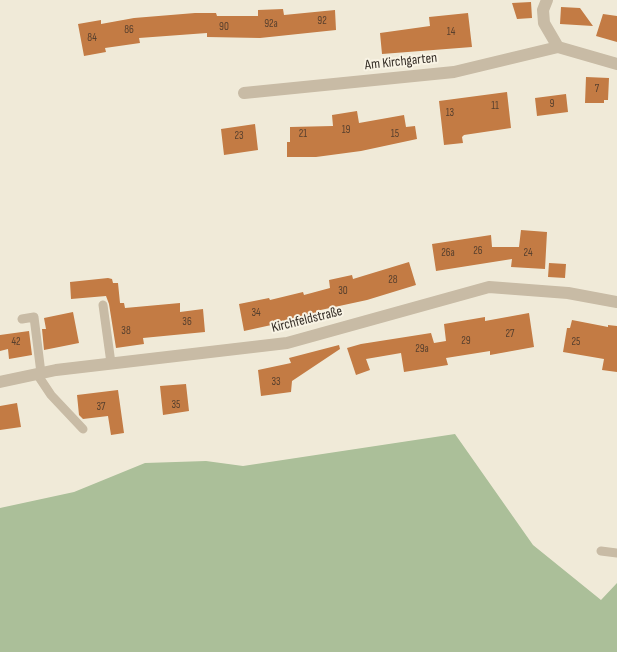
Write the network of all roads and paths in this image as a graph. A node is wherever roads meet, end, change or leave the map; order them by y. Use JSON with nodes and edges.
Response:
{"nodes":[{"id":1,"x":547,"y":0,"type":"edge"},
{"id":2,"x":558,"y":46,"type":"junction"},
{"id":3,"x":617,"y":64,"type":"edge"},
{"id":4,"x":244,"y":93,"type":"dead end"},
{"id":5,"x":617,"y":302,"type":"edge"},
{"id":6,"x":103,"y":306,"type":"dead end"},
{"id":7,"x":22,"y":319,"type":"dead end"},
{"id":8,"x":111,"y":363,"type":"junction"},
{"id":9,"x":39,"y":374,"type":"junction"},
{"id":10,"x":0,"y":382,"type":"edge"},
{"id":11,"x":83,"y":429,"type":"dead end"},
{"id":12,"x":601,"y":551,"type":"dead end"},
{"id":13,"x":617,"y":553,"type":"edge"}],
"edges":[{"from":1,"to":2,"type":"street"},
{"from":2,"to":3,"type":"street"},
{"from":2,"to":4,"type":"street","name":"Am Kirchgarten"},
{"from":5,"to":8,"type":"street","name":"Kirchfeldstraße"},
{"from":6,"to":8,"type":"lane"},
{"from":7,"to":9,"type":"lane"},
{"from":8,"to":9,"type":"street","name":"Kirchfeldstraße"},
{"from":9,"to":10,"type":"street","name":"Kirchfeldstraße"},
{"from":9,"to":11,"type":"lane"},
{"from":12,"to":13,"type":"lane"}]}
